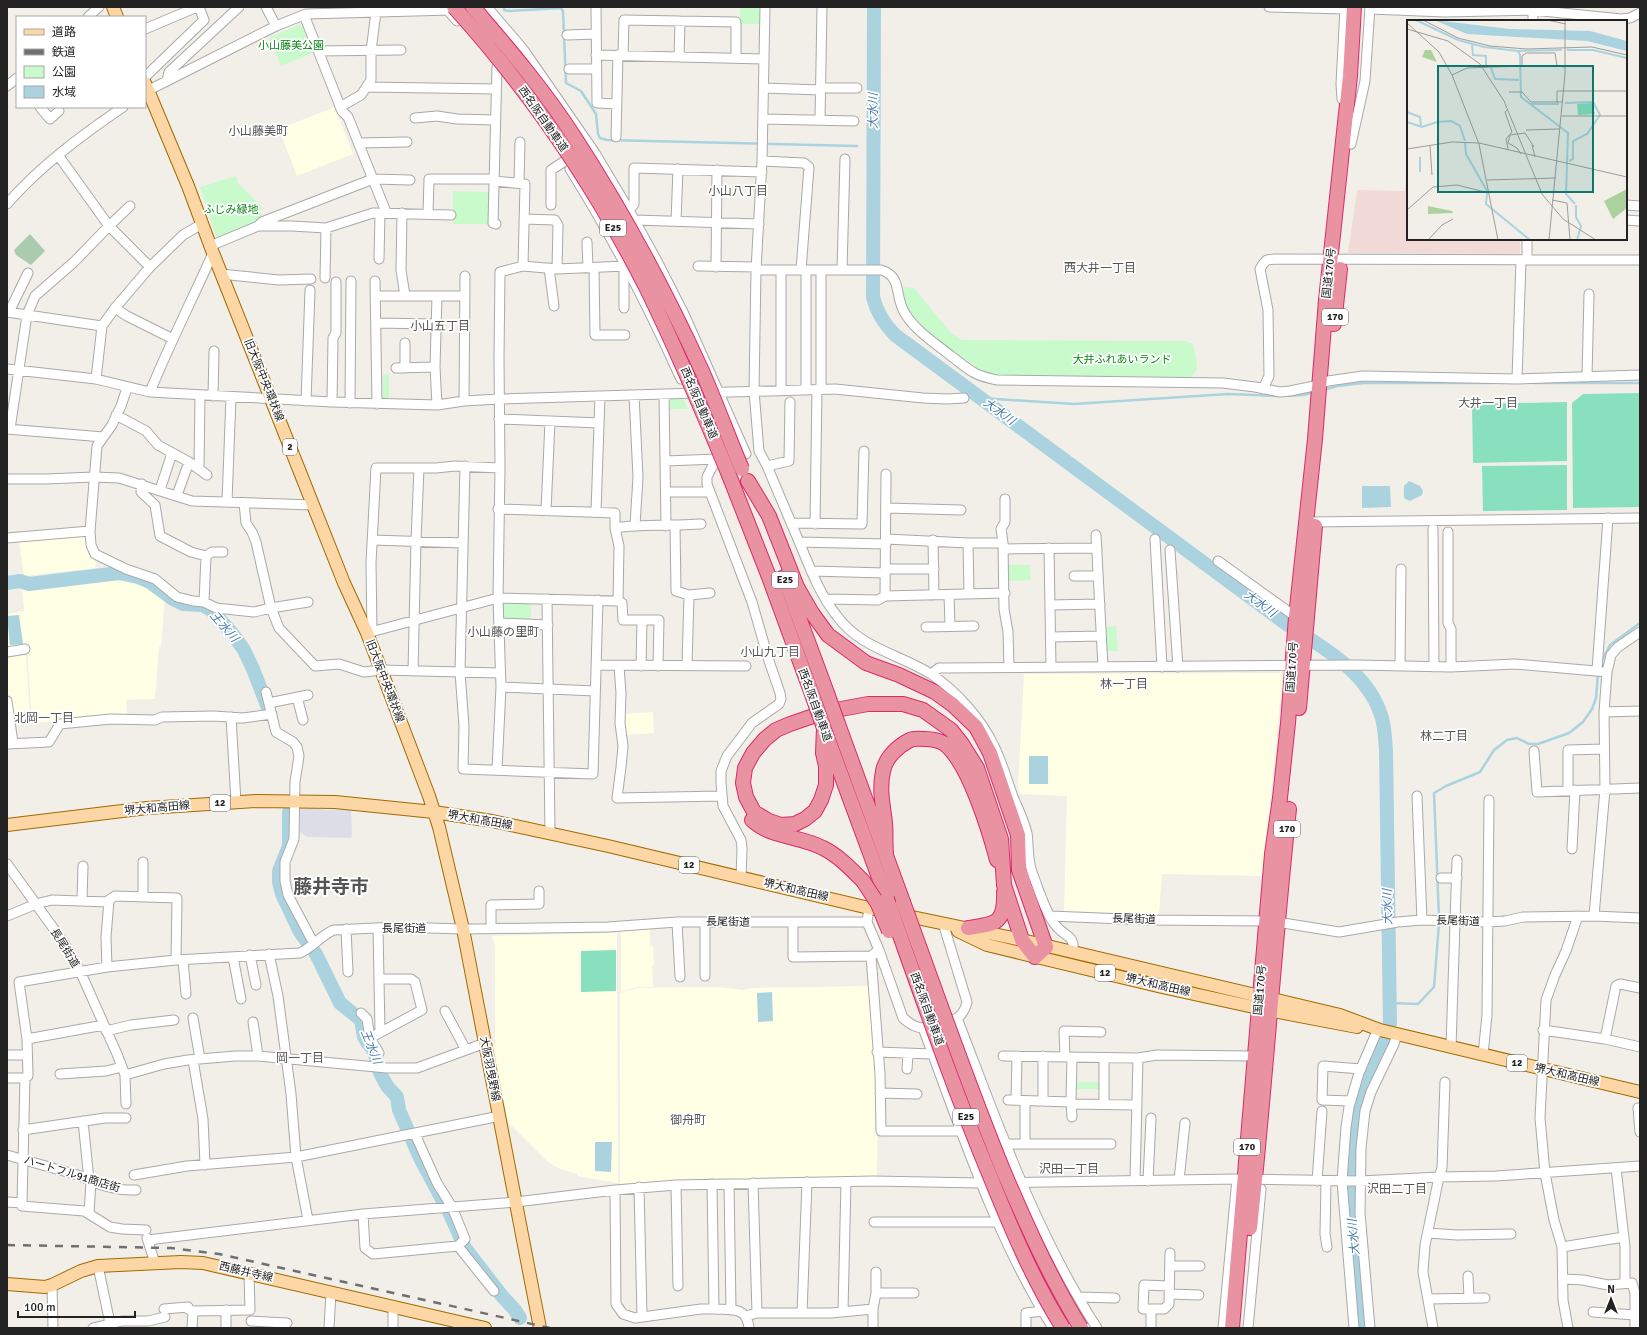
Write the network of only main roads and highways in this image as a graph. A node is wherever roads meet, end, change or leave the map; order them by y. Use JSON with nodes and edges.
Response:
{"nodes":[{"id":1,"x":473,"y":7,"type":"edge"},
{"id":2,"x":449,"y":8,"type":"edge"},
{"id":3,"x":1348,"y":8,"type":"edge"},
{"id":4,"x":1367,"y":8,"type":"edge"},
{"id":5,"x":146,"y":89,"type":"edge"},
{"id":6,"x":1336,"y":259,"type":"junction"},
{"id":7,"x":745,"y":475,"type":"junction"},
{"id":8,"x":1311,"y":522,"type":"junction"},
{"id":9,"x":1299,"y":645,"type":"junction"},
{"id":10,"x":824,"y":728,"type":"junction"},
{"id":11,"x":434,"y":812,"type":"junction"},
{"id":12,"x":7,"y":824,"type":"edge"},
{"id":13,"x":886,"y":853,"type":"junction"},
{"id":14,"x":1020,"y":853,"type":"junction"},
{"id":15,"x":1004,"y":884,"type":"junction"},
{"id":16,"x":943,"y":923,"type":"junction"},
{"id":17,"x":968,"y":928,"type":"junction"},
{"id":18,"x":1022,"y":940,"type":"junction"},
{"id":19,"x":1046,"y":947,"type":"junction"},
{"id":20,"x":1035,"y":957,"type":"junction"},
{"id":21,"x":1265,"y":1003,"type":"junction"},
{"id":22,"x":926,"y":1023,"type":"junction"},
{"id":23,"x":1640,"y":1092,"type":"edge"},
{"id":24,"x":1250,"y":1180,"type":"junction"},
{"id":25,"x":7,"y":1284,"type":"edge"},
{"id":26,"x":1238,"y":1299,"type":"junction"},
{"id":27,"x":485,"y":1328,"type":"edge"},
{"id":28,"x":540,"y":1328,"type":"edge"},
{"id":29,"x":1063,"y":1328,"type":"edge"},
{"id":30,"x":1081,"y":1328,"type":"edge"},
{"id":31,"x":1232,"y":1328,"type":"edge"},
{"id":32,"x":1240,"y":1328,"type":"edge"}],
"edges":[{"from":1,"to":7,"type":"highway","name":"西名阪自動車道","number":"E25","bridge":true},
{"from":2,"to":10,"type":"highway","name":"西名阪自動車道","number":"E25","bridge":true},
{"from":3,"to":6,"type":"highway","name":"国道170号","number":"170"},
{"from":4,"to":6,"type":"highway","name":"国道170号","number":"170"},
{"from":5,"to":11,"type":"main road","name":"旧大阪中央環状線","number":"2"},
{"from":6,"to":8,"type":"highway","name":"国道170号","number":"170"},
{"from":7,"to":13,"type":"highway","name":"西名阪自動車道","number":"E25","bridge":true},
{"from":7,"to":14,"type":"highway"},
{"from":8,"to":9,"type":"highway","name":"国道170号","number":"170"},
{"from":8,"to":9,"type":"highway","name":"国道170号","number":"170"},
{"from":9,"to":21,"type":"highway","name":"国道170号","number":"170"},
{"from":10,"to":15,"type":"highway"},
{"from":10,"to":22,"type":"highway","name":"西名阪自動車道","number":"E25","bridge":true},
{"from":11,"to":12,"type":"main road","name":"堺大和高田線","number":"12"},
{"from":11,"to":16,"type":"main road","name":"堺大和高田線","number":"12"},
{"from":11,"to":28,"type":"main road","name":"大阪羽曳野線"},
{"from":13,"to":15,"type":"highway"},
{"from":13,"to":30,"type":"highway","name":"西名阪自動車道","number":"E25","bridge":true},
{"from":14,"to":19,"type":"highway"},
{"from":14,"to":22,"type":"highway","bridge":true},
{"from":15,"to":17,"type":"highway"},
{"from":15,"to":18,"type":"highway"},
{"from":16,"to":17,"type":"main road","name":"堺大和高田線","number":"12"},
{"from":16,"to":20,"type":"main road","name":"堺大和高田線","number":"12"},
{"from":17,"to":18,"type":"main road","name":"堺大和高田線","number":"12"},
{"from":18,"to":19,"type":"main road","name":"堺大和高田線","number":"12"},
{"from":18,"to":20,"type":"highway"},
{"from":19,"to":20,"type":"highway"},
{"from":19,"to":21,"type":"main road","name":"堺大和高田線","number":"12"},
{"from":20,"to":21,"type":"main road","name":"堺大和高田線","number":"12"},
{"from":21,"to":23,"type":"main road","name":"堺大和高田線","number":"12"},
{"from":21,"to":24,"type":"highway","name":"国道170号","number":"170"},
{"from":21,"to":24,"type":"highway","name":"国道170号","number":"170"},
{"from":22,"to":29,"type":"highway","name":"西名阪自動車道","number":"E25","bridge":true},
{"from":24,"to":26,"type":"highway","name":"国道170号","number":"170"},
{"from":25,"to":27,"type":"main road","name":"西藤井寺線"},
{"from":26,"to":31,"type":"highway","name":"国道170号","number":"170"},
{"from":26,"to":32,"type":"highway","name":"国道170号","number":"170"}]}
